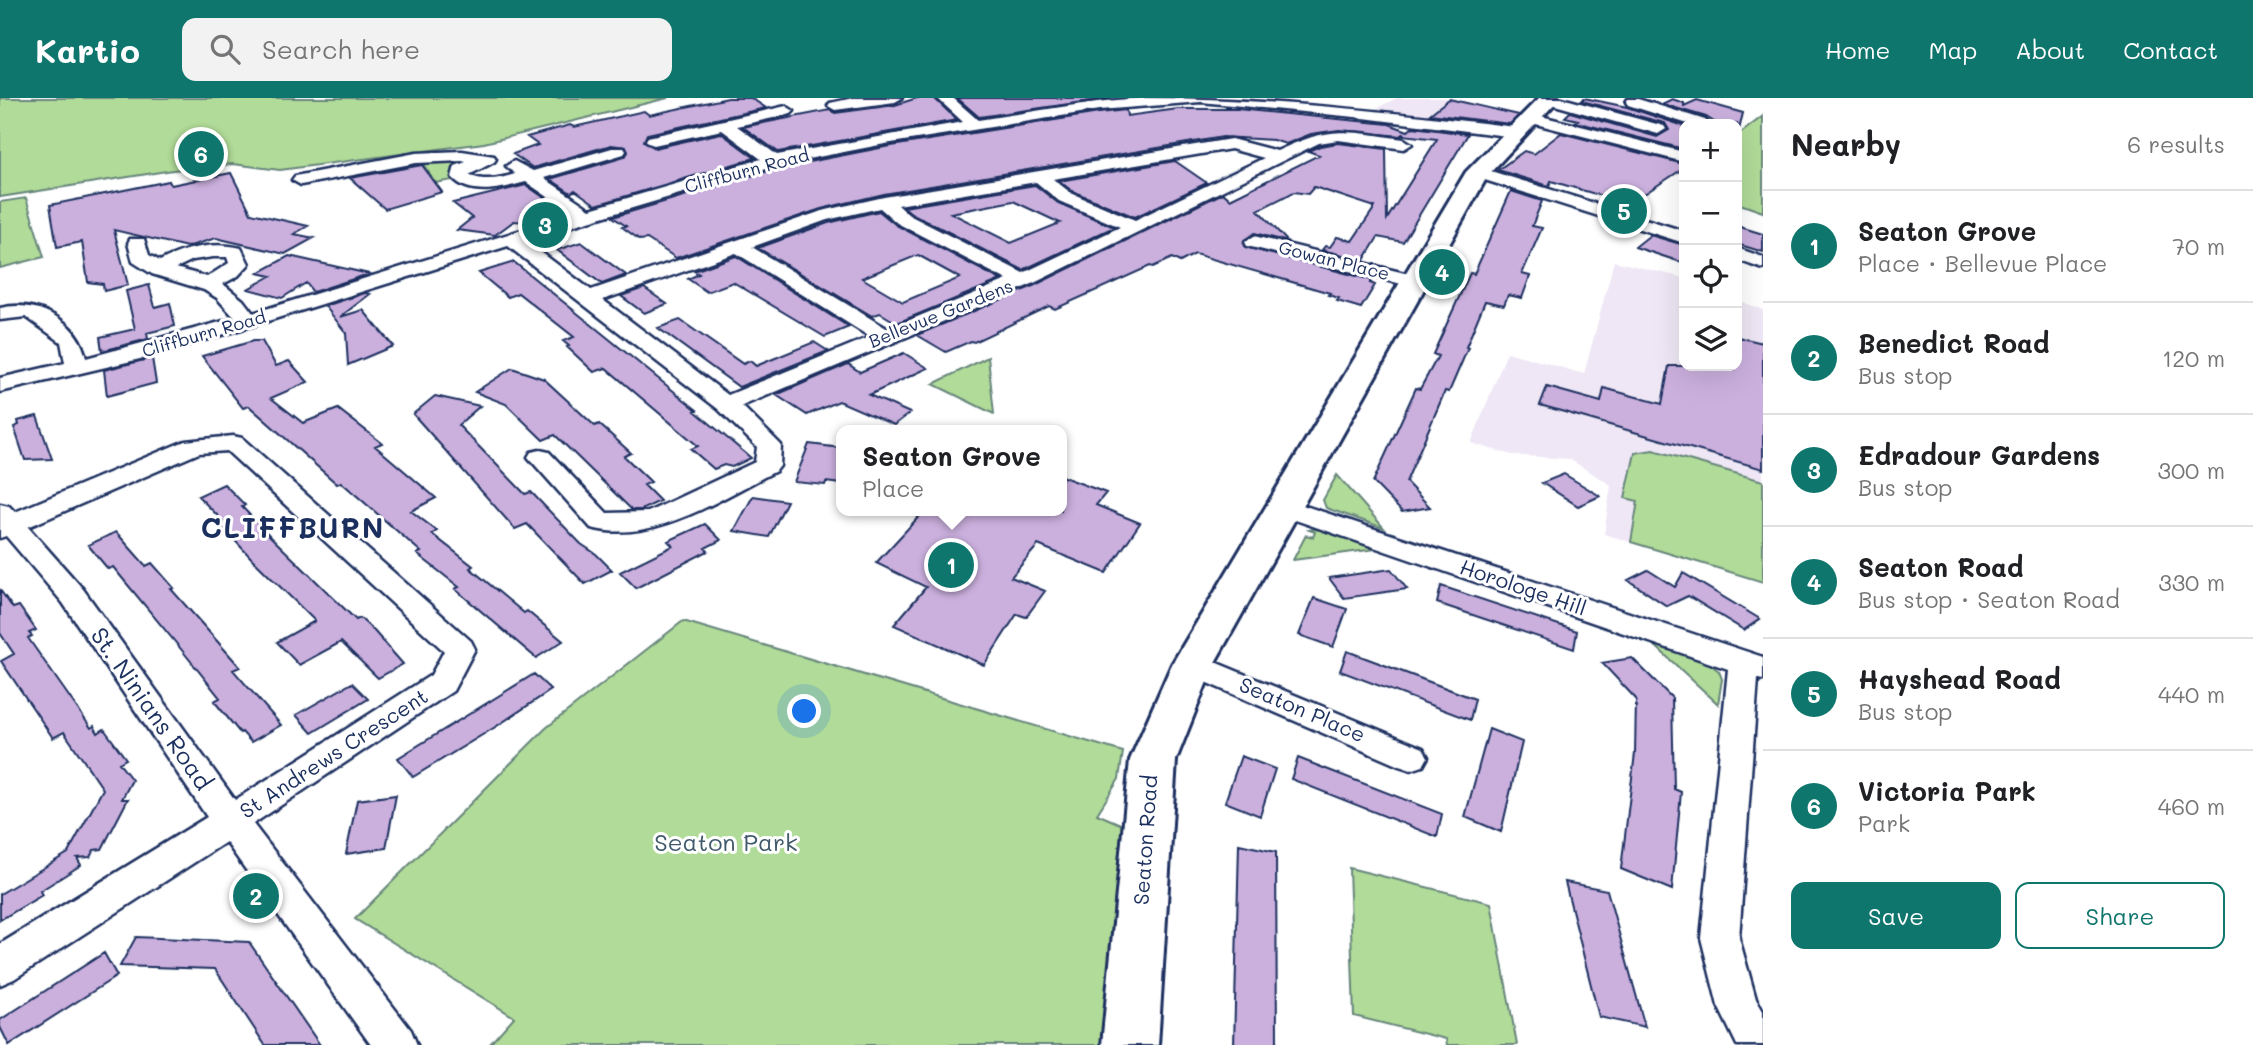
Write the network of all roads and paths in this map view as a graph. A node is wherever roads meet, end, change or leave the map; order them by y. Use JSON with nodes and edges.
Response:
{"nodes":[{"id":1,"x":895,"y":98,"type":"edge"},
{"id":2,"x":944,"y":98,"type":"edge"},
{"id":3,"x":1550,"y":98,"type":"edge"},
{"id":4,"x":1619,"y":98,"type":"edge"},
{"id":5,"x":862,"y":100,"type":"edge"},
{"id":6,"x":835,"y":106,"type":"dead end"},
{"id":7,"x":786,"y":111,"type":"dead end"},
{"id":8,"x":723,"y":123,"type":"junction"},
{"id":9,"x":1669,"y":123,"type":"junction"},
{"id":10,"x":1679,"y":123,"type":"edge"},
{"id":11,"x":975,"y":125,"type":"junction"},
{"id":12,"x":1522,"y":125,"type":"junction"},
{"id":13,"x":654,"y":140,"type":"dead end"},
{"id":14,"x":1402,"y":146,"type":"dead end"},
{"id":15,"x":572,"y":150,"type":"dead end"},
{"id":16,"x":618,"y":151,"type":"dead end"},
{"id":17,"x":494,"y":157,"type":"junction"},
{"id":18,"x":1281,"y":157,"type":"junction"},
{"id":19,"x":1679,"y":157,"type":"edge"},
{"id":20,"x":588,"y":160,"type":"junction"},
{"id":21,"x":774,"y":161,"type":"junction"},
{"id":22,"x":1478,"y":172,"type":"junction"},
{"id":23,"x":1039,"y":176,"type":"junction"},
{"id":24,"x":529,"y":177,"type":"junction"},
{"id":25,"x":301,"y":180,"type":"dead end"},
{"id":26,"x":1572,"y":183,"type":"dead end"},
{"id":27,"x":1555,"y":196,"type":"junction"},
{"id":28,"x":884,"y":202,"type":"junction"},
{"id":29,"x":1641,"y":205,"type":"dead end"},
{"id":30,"x":587,"y":215,"type":"junction"},
{"id":31,"x":1624,"y":218,"type":"junction"},
{"id":32,"x":1137,"y":227,"type":"junction"},
{"id":33,"x":1679,"y":235,"type":"edge"},
{"id":34,"x":511,"y":239,"type":"junction"},
{"id":35,"x":1254,"y":242,"type":"dead end"},
{"id":36,"x":137,"y":243,"type":"dead end"},
{"id":37,"x":738,"y":246,"type":"junction"},
{"id":38,"x":1742,"y":256,"type":"edge"},
{"id":39,"x":1763,"y":263,"type":"edge"},
{"id":40,"x":159,"y":270,"type":"junction"},
{"id":41,"x":1023,"y":281,"type":"junction"},
{"id":42,"x":1414,"y":281,"type":"junction"},
{"id":43,"x":211,"y":283,"type":"junction"},
{"id":44,"x":588,"y":298,"type":"junction"},
{"id":45,"x":0,"y":314,"type":"edge"},
{"id":46,"x":248,"y":321,"type":"junction"},
{"id":47,"x":886,"y":337,"type":"junction"},
{"id":48,"x":78,"y":368,"type":"junction"},
{"id":49,"x":0,"y":385,"type":"edge"},
{"id":50,"x":726,"y":404,"type":"junction"},
{"id":51,"x":540,"y":457,"type":"dead end"},
{"id":52,"x":1283,"y":506,"type":"junction"},
{"id":53,"x":4,"y":522,"type":"edge"},
{"id":54,"x":1193,"y":664,"type":"junction"},
{"id":55,"x":1753,"y":666,"type":"edge"},
{"id":56,"x":1411,"y":757,"type":"dead end"},
{"id":57,"x":230,"y":821,"type":"junction"},
{"id":58,"x":0,"y":966,"type":"edge"},
{"id":59,"x":396,"y":1045,"type":"edge"},
{"id":60,"x":1130,"y":1045,"type":"edge"},
{"id":61,"x":1760,"y":1045,"type":"edge"}],
"edges":[{"from":1,"to":5,"type":"street"},
{"from":2,"to":11,"type":"street"},
{"from":3,"to":9,"type":"street"},
{"from":3,"to":12,"type":"street","name":"Seaton Road"},
{"from":4,"to":9,"type":"street"},
{"from":5,"to":6,"type":"street"},
{"from":7,"to":8,"type":"street"},
{"from":8,"to":13,"type":"street"},
{"from":8,"to":21,"type":"street"},
{"from":9,"to":10,"type":"street"},
{"from":11,"to":12,"type":"street","name":"Cliffburn Road"},
{"from":11,"to":21,"type":"street","name":"Cliffburn Road"},
{"from":12,"to":19,"type":"street","name":"Cliffburn Road"},
{"from":12,"to":22,"type":"street","name":"Seaton Road"},
{"from":14,"to":18,"type":"street","name":"Bellevue Gardens"},
{"from":15,"to":20,"type":"street"},
{"from":16,"to":20,"type":"street"},
{"from":17,"to":24,"type":"street"},
{"from":17,"to":24,"type":"street"},
{"from":17,"to":25,"type":"street"},
{"from":18,"to":23,"type":"street"},
{"from":18,"to":32,"type":"street","name":"Bellevue Gardens"},
{"from":20,"to":24,"type":"street"},
{"from":21,"to":30,"type":"street","name":"Cliffburn Road"},
{"from":22,"to":27,"type":"street"},
{"from":22,"to":42,"type":"street","name":"Seaton Road"},
{"from":23,"to":28,"type":"street"},
{"from":23,"to":32,"type":"street"},
{"from":24,"to":30,"type":"street"},
{"from":26,"to":27,"type":"street"},
{"from":27,"to":31,"type":"street"},
{"from":28,"to":37,"type":"street"},
{"from":28,"to":41,"type":"street"},
{"from":29,"to":31,"type":"street"},
{"from":30,"to":34,"type":"street","name":"Cliffburn Road"},
{"from":31,"to":33,"type":"street"},
{"from":32,"to":41,"type":"street","name":"Bellevue Gardens"},
{"from":34,"to":44,"type":"street"},
{"from":34,"to":46,"type":"street","name":"Cliffburn Road"},
{"from":35,"to":42,"type":"street","name":"Gowan Place"},
{"from":36,"to":40,"type":"street"},
{"from":37,"to":44,"type":"street"},
{"from":37,"to":47,"type":"street"},
{"from":38,"to":39,"type":"street"},
{"from":40,"to":43,"type":"street"},
{"from":40,"to":43,"type":"street"},
{"from":41,"to":47,"type":"street","name":"Bellevue Gardens"},
{"from":42,"to":52,"type":"street","name":"Seaton Road"},
{"from":43,"to":46,"type":"street"},
{"from":44,"to":50,"type":"street"},
{"from":45,"to":48,"type":"street"},
{"from":46,"to":48,"type":"street","name":"Cliffburn Road"},
{"from":47,"to":50,"type":"street","name":"Bellevue Gardens"},
{"from":48,"to":49,"type":"street","name":"Cliffburn Road"},
{"from":50,"to":51,"type":"street"},
{"from":52,"to":54,"type":"street","name":"Seaton Road"},
{"from":52,"to":55,"type":"street","name":"Horologe Hill"},
{"from":53,"to":57,"type":"street","name":"St. Ninians Road"},
{"from":53,"to":57,"type":"street","name":"St Andrews Crescent"},
{"from":54,"to":56,"type":"street","name":"Seaton Place"},
{"from":54,"to":60,"type":"street","name":"Seaton Road"},
{"from":55,"to":61,"type":"street"},
{"from":57,"to":58,"type":"street"},
{"from":57,"to":59,"type":"street","name":"St. Ninians Road"}]}
